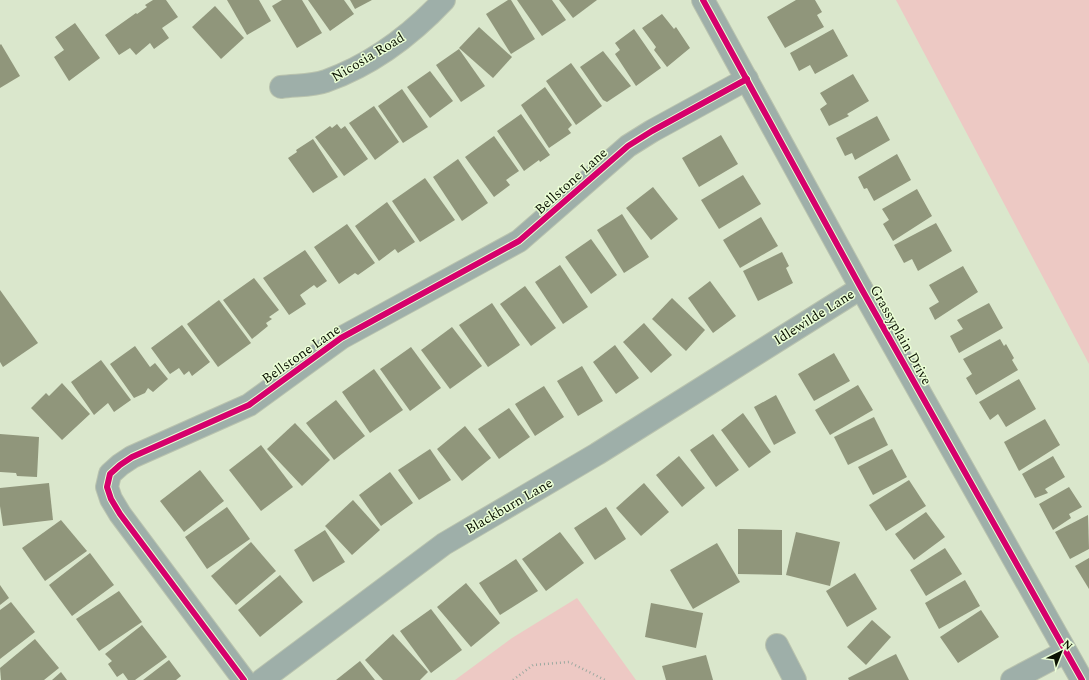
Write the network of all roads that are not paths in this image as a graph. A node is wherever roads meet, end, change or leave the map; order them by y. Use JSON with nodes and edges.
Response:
{"nodes":[{"id":1,"x":444,"y":0,"type":"edge"},
{"id":2,"x":703,"y":0,"type":"edge"},
{"id":3,"x":747,"y":79,"type":"junction"},
{"id":4,"x":281,"y":87,"type":"dead end"},
{"id":5,"x":861,"y":288,"type":"junction"},
{"id":6,"x":767,"y":346,"type":"joint"},
{"id":7,"x":777,"y":645,"type":"dead end"},
{"id":8,"x":1065,"y":652,"type":"junction"},
{"id":9,"x":244,"y":680,"type":"edge"},
{"id":10,"x":262,"y":680,"type":"edge"},
{"id":11,"x":795,"y":680,"type":"edge"},
{"id":12,"x":1012,"y":680,"type":"edge"},
{"id":13,"x":1082,"y":680,"type":"edge"}],
"edges":[{"from":1,"to":4,"type":"street","name":"Nicosia Road"},
{"from":2,"to":3,"type":"street","name":"Grassyplain Drive"},
{"from":3,"to":5,"type":"street","name":"Grassyplain Drive"},
{"from":3,"to":9,"type":"street","name":"Bellstone Lane"},
{"from":5,"to":6,"type":"street","name":"Idlewilde Lane"},
{"from":5,"to":8,"type":"street","name":"Grassyplain Drive"},
{"from":6,"to":10,"type":"street","name":"Blackburn Lane"},
{"from":7,"to":11,"type":"street"},
{"from":8,"to":12,"type":"street"},
{"from":8,"to":13,"type":"street","name":"Grassyplain Drive"}]}
